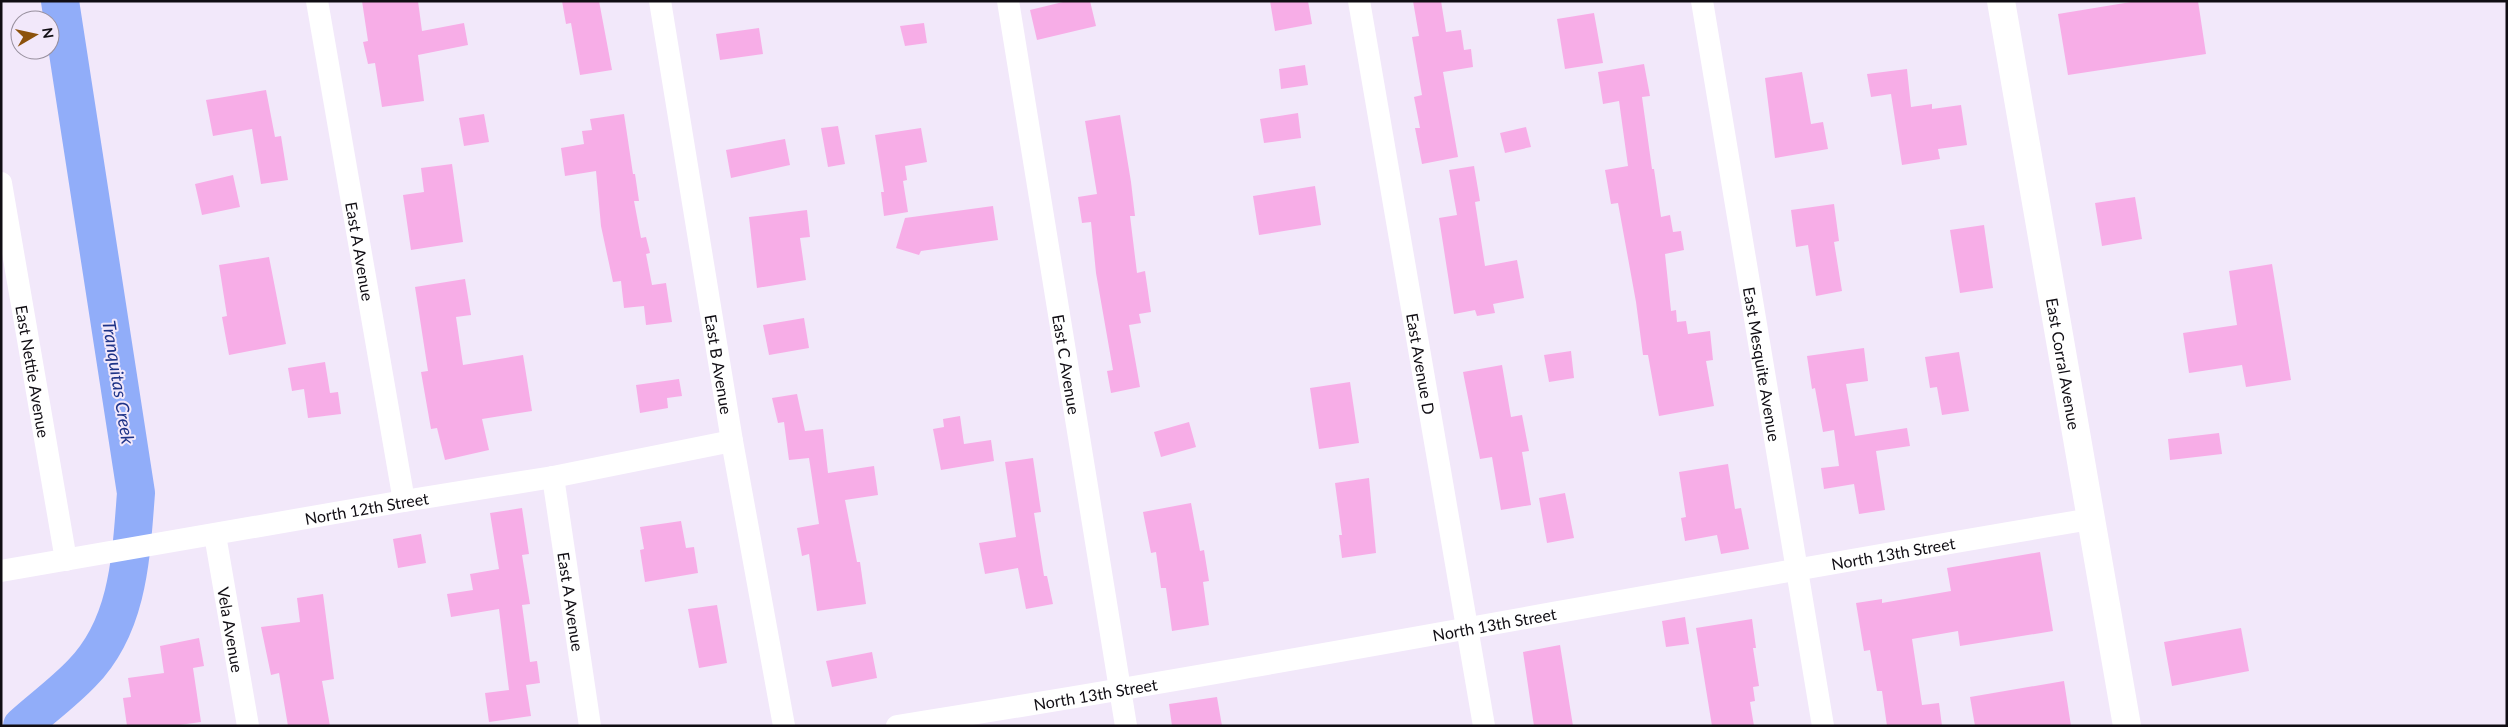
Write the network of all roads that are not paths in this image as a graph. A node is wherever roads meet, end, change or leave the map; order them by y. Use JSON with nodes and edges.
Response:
{"nodes":[{"id":1,"x":317,"y":1,"type":"edge"},
{"id":2,"x":660,"y":1,"type":"edge"},
{"id":3,"x":1008,"y":1,"type":"edge"},
{"id":4,"x":1359,"y":1,"type":"edge"},
{"id":5,"x":1702,"y":1,"type":"edge"},
{"id":6,"x":2001,"y":1,"type":"edge"},
{"id":7,"x":1,"y":183,"type":"edge"},
{"id":8,"x":732,"y":441,"type":"junction"},
{"id":9,"x":553,"y":477,"type":"junction"},
{"id":10,"x":404,"y":501,"type":"junction"},
{"id":11,"x":2091,"y":519,"type":"junction"},
{"id":12,"x":215,"y":535,"type":"junction"},
{"id":13,"x":66,"y":560,"type":"junction"},
{"id":14,"x":1796,"y":568,"type":"junction"},
{"id":15,"x":1,"y":571,"type":"edge"},
{"id":16,"x":1467,"y":627,"type":"junction"},
{"id":17,"x":1120,"y":690,"type":"junction"},
{"id":18,"x":248,"y":726,"type":"edge"},
{"id":19,"x":590,"y":726,"type":"edge"},
{"id":20,"x":784,"y":726,"type":"edge"},
{"id":21,"x":897,"y":726,"type":"edge"},
{"id":22,"x":1126,"y":726,"type":"edge"},
{"id":23,"x":1484,"y":726,"type":"edge"},
{"id":24,"x":1824,"y":726,"type":"edge"},
{"id":25,"x":2127,"y":726,"type":"edge"}],
"edges":[{"from":1,"to":10,"type":"street","name":"East A Avenue"},
{"from":2,"to":8,"type":"street","name":"East B Avenue"},
{"from":3,"to":17,"type":"street","name":"East C Avenue"},
{"from":4,"to":16,"type":"street","name":"East Avenue D"},
{"from":5,"to":14,"type":"street","name":"East Mesquite Avenue"},
{"from":6,"to":11,"type":"main road","name":"East Corral Avenue"},
{"from":7,"to":13,"type":"street","name":"East Nettie Avenue"},
{"from":8,"to":9,"type":"street","name":"North 12th Street"},
{"from":8,"to":20,"type":"street","name":"East B Avenue"},
{"from":9,"to":10,"type":"street","name":"North 12th Street"},
{"from":9,"to":19,"type":"street","name":"East A Avenue"},
{"from":10,"to":12,"type":"street","name":"North 12th Street"},
{"from":11,"to":14,"type":"street","name":"North 13th Street"},
{"from":11,"to":25,"type":"main road","name":"East Corral Avenue"},
{"from":12,"to":13,"type":"street","name":"North 12th Street"},
{"from":12,"to":18,"type":"street","name":"Vela Avenue"},
{"from":13,"to":15,"type":"street","name":"North 12th Street"},
{"from":14,"to":16,"type":"street","name":"North 13th Street"},
{"from":14,"to":24,"type":"street","name":"East Mesquite Avenue"},
{"from":16,"to":17,"type":"street","name":"North 13th Street"},
{"from":16,"to":23,"type":"street","name":"East Avenue D"},
{"from":17,"to":21,"type":"street","name":"North 13th Street"},
{"from":17,"to":22,"type":"street","name":"East C Avenue"}]}
